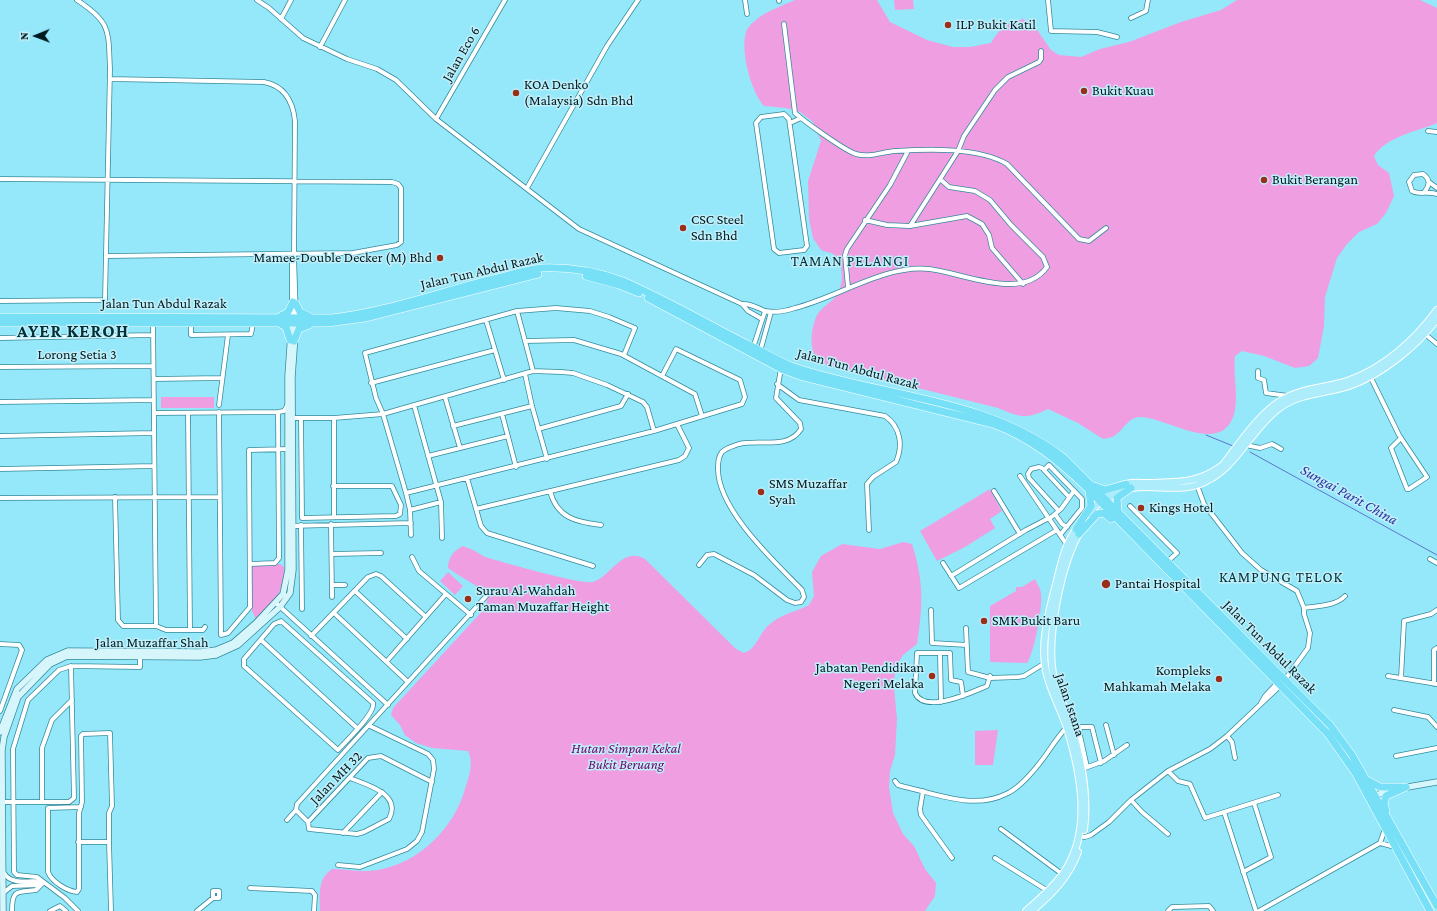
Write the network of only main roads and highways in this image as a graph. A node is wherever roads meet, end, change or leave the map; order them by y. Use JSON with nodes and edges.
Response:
{"nodes":[{"id":1,"x":1437,"y":310,"type":"edge"},
{"id":2,"x":0,"y":317,"type":"edge"},
{"id":3,"x":271,"y":318,"type":"junction"},
{"id":4,"x":1437,"y":319,"type":"edge"},
{"id":5,"x":153,"y":320,"type":"junction"},
{"id":6,"x":294,"y":321,"type":"junction"},
{"id":7,"x":315,"y":321,"type":"junction"},
{"id":8,"x":0,"y":323,"type":"edge"},
{"id":9,"x":279,"y":323,"type":"junction"},
{"id":10,"x":292,"y":341,"type":"junction"},
{"id":11,"x":290,"y":418,"type":"junction"},
{"id":12,"x":1089,"y":486,"type":"junction"},
{"id":13,"x":1128,"y":486,"type":"junction"},
{"id":14,"x":1103,"y":501,"type":"junction"},
{"id":15,"x":1118,"y":512,"type":"junction"},
{"id":16,"x":1077,"y":532,"type":"junction"},
{"id":17,"x":1142,"y":545,"type":"junction"},
{"id":18,"x":1052,"y":636,"type":"junction"},
{"id":19,"x":140,"y":654,"type":"junction"},
{"id":20,"x":1045,"y":662,"type":"junction"},
{"id":21,"x":1282,"y":680,"type":"junction"},
{"id":22,"x":1057,"y":689,"type":"junction"},
{"id":23,"x":1069,"y":726,"type":"junction"},
{"id":24,"x":0,"y":732,"type":"edge"},
{"id":25,"x":1367,"y":780,"type":"junction"},
{"id":26,"x":1437,"y":782,"type":"edge"},
{"id":27,"x":1406,"y":787,"type":"junction"},
{"id":28,"x":1372,"y":796,"type":"junction"},
{"id":29,"x":1388,"y":818,"type":"junction"},
{"id":30,"x":1080,"y":837,"type":"junction"},
{"id":31,"x":2,"y":848,"type":"edge"},
{"id":32,"x":1437,"y":906,"type":"edge"},
{"id":33,"x":3,"y":911,"type":"edge"},
{"id":34,"x":1026,"y":911,"type":"edge"},
{"id":35,"x":1032,"y":911,"type":"edge"},
{"id":36,"x":1430,"y":911,"type":"edge"}],
"edges":[{"from":1,"to":13,"type":"main road"},
{"from":2,"to":5,"type":"highway","name":"Jalan Tun Abdul Razak"},
{"from":3,"to":5,"type":"highway","name":"Jalan Tun Abdul Razak"},
{"from":3,"to":6,"type":"highway","name":"Jalan Tun Abdul Razak"},
{"from":3,"to":7,"type":"highway"},
{"from":4,"to":13,"type":"main road"},
{"from":5,"to":8,"type":"highway","name":"Jalan Tun Abdul Razak"},
{"from":5,"to":9,"type":"highway","name":"Jalan Tun Abdul Razak"},
{"from":6,"to":7,"type":"highway","name":"Jalan Tun Abdul Razak"},
{"from":6,"to":9,"type":"highway","name":"Jalan Tun Abdul Razak"},
{"from":6,"to":10,"type":"main road","name":"Jalan Muzaffar Shah"},
{"from":7,"to":10,"type":"highway"},
{"from":7,"to":12,"type":"highway","name":"Jalan Tun Abdul Razak"},
{"from":9,"to":10,"type":"highway"},
{"from":10,"to":11,"type":"main road","name":"Jalan Muzaffar Shah"},
{"from":10,"to":11,"type":"main road","name":"Jalan Muzaffar Shah"},
{"from":11,"to":19,"type":"main road","name":"Jalan Muzaffar Shah"},
{"from":12,"to":13,"type":"highway"},
{"from":12,"to":14,"type":"highway","name":"Jalan Tun Abdul Razak"},
{"from":12,"to":16,"type":"highway"},
{"from":13,"to":14,"type":"main road","name":"Jalan Istana"},
{"from":13,"to":15,"type":"highway"},
{"from":14,"to":15,"type":"highway","name":"Jalan Tun Abdul Razak"},
{"from":14,"to":16,"type":"main road","name":"Jalan Istana"},
{"from":14,"to":17,"type":"highway","name":"Jalan Tun Abdul Razak"},
{"from":15,"to":21,"type":"highway","name":"Jalan Tun Abdul Razak"},
{"from":16,"to":17,"type":"highway"},
{"from":16,"to":18,"type":"main road","name":"Jalan Istana"},
{"from":16,"to":20,"type":"main road","name":"Jalan Istana"},
{"from":17,"to":21,"type":"highway","name":"Jalan Tun Abdul Razak"},
{"from":18,"to":20,"type":"main road"},
{"from":18,"to":22,"type":"main road","name":"Jalan Istana"},
{"from":19,"to":24,"type":"main road","name":"Jalan Muzaffar Shah"},
{"from":19,"to":31,"type":"main road","name":"Jalan Muzaffar Shah"},
{"from":20,"to":22,"type":"main road"},
{"from":20,"to":23,"type":"main road","name":"Jalan Istana"},
{"from":21,"to":25,"type":"highway","name":"Jalan Tun Abdul Razak"},
{"from":21,"to":28,"type":"highway","name":"Jalan Tun Abdul Razak"},
{"from":22,"to":23,"type":"main road","name":"Jalan Istana"},
{"from":23,"to":30,"type":"main road","name":"Jalan Istana"},
{"from":23,"to":30,"type":"main road","name":"Jalan Istana"},
{"from":25,"to":27,"type":"highway"},
{"from":25,"to":28,"type":"highway","name":"Jalan Tun Abdul Razak"},
{"from":26,"to":27,"type":"main road"},
{"from":27,"to":28,"type":"main road"},
{"from":27,"to":29,"type":"highway"},
{"from":28,"to":29,"type":"highway","name":"Jalan Tun Abdul Razak"},
{"from":28,"to":36,"type":"highway","name":"Jalan Tun Abdul Razak"},
{"from":29,"to":32,"type":"highway","name":"Jalan Tun Abdul Razak"},
{"from":30,"to":34,"type":"main road","name":"Jalan Istana"},
{"from":30,"to":35,"type":"main road","name":"Jalan Istana"},
{"from":31,"to":33,"type":"main road","name":"Jalan Muzaffar Shah"}]}
